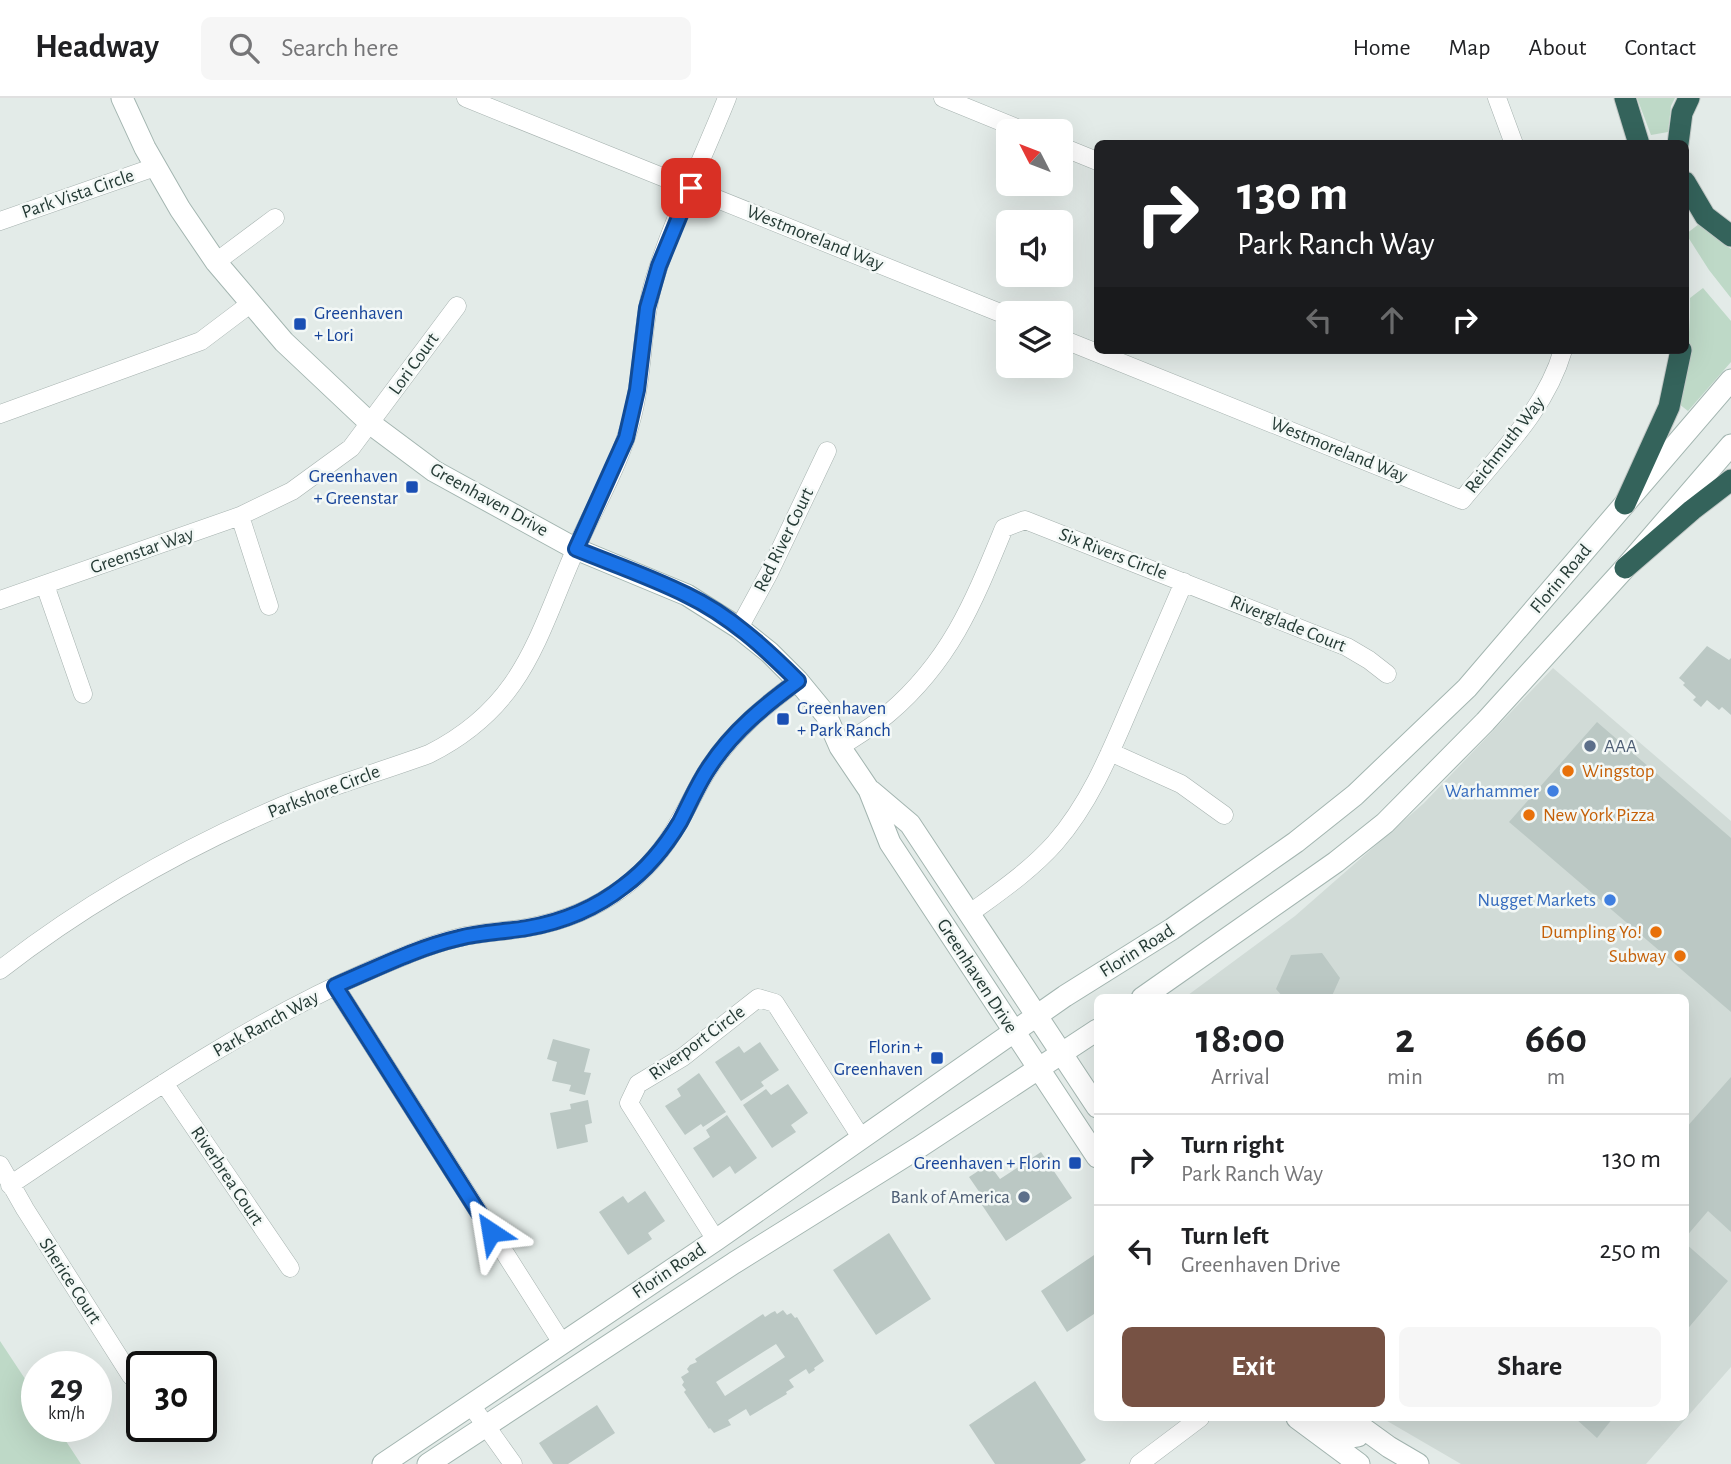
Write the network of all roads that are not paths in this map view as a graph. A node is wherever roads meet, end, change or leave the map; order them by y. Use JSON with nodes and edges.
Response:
{"nodes":[{"id":1,"x":122,"y":98,"type":"edge"},
{"id":2,"x":466,"y":98,"type":"edge"},
{"id":3,"x":727,"y":98,"type":"edge"},
{"id":4,"x":943,"y":98,"type":"edge"},
{"id":5,"x":1497,"y":98,"type":"edge"},
{"id":6,"x":1625,"y":98,"type":"edge"},
{"id":7,"x":1689,"y":98,"type":"edge"},
{"id":8,"x":996,"y":120,"type":"edge"},
{"id":9,"x":1513,"y":140,"type":"edge"},
{"id":10,"x":1638,"y":140,"type":"edge"},
{"id":11,"x":1679,"y":140,"type":"edge"},
{"id":12,"x":1073,"y":151,"type":"edge"},
{"id":13,"x":1094,"y":160,"type":"edge"},
{"id":14,"x":155,"y":167,"type":"junction"},
{"id":15,"x":691,"y":188,"type":"junction"},
{"id":16,"x":1689,"y":188,"type":"edge"},
{"id":17,"x":275,"y":218,"type":"dead end"},
{"id":18,"x":0,"y":221,"type":"edge"},
{"id":19,"x":1731,"y":236,"type":"edge"},
{"id":20,"x":216,"y":262,"type":"junction"},
{"id":21,"x":250,"y":304,"type":"junction"},
{"id":22,"x":457,"y":306,"type":"dead end"},
{"id":23,"x":996,"y":311,"type":"edge"},
{"id":24,"x":1073,"y":343,"type":"edge"},
{"id":25,"x":1094,"y":352,"type":"edge"},
{"id":26,"x":1100,"y":354,"type":"edge"},
{"id":27,"x":1562,"y":354,"type":"edge"},
{"id":28,"x":1680,"y":354,"type":"edge"},
{"id":29,"x":1731,"y":380,"type":"edge"},
{"id":30,"x":0,"y":414,"type":"edge"},
{"id":31,"x":371,"y":424,"type":"junction"},
{"id":32,"x":1731,"y":445,"type":"edge"},
{"id":33,"x":827,"y":451,"type":"dead end"},
{"id":34,"x":1731,"y":480,"type":"edge"},
{"id":35,"x":1462,"y":500,"type":"joint"},
{"id":36,"x":1625,"y":504,"type":"junction"},
{"id":37,"x":240,"y":516,"type":"junction"},
{"id":38,"x":576,"y":549,"type":"junction"},
{"id":39,"x":1625,"y":568,"type":"junction"},
{"id":40,"x":1184,"y":582,"type":"junction"},
{"id":41,"x":44,"y":585,"type":"junction"},
{"id":42,"x":0,"y":600,"type":"edge"},
{"id":43,"x":269,"y":606,"type":"dead end"},
{"id":44,"x":739,"y":628,"type":"junction"},
{"id":45,"x":1387,"y":674,"type":"dead end"},
{"id":46,"x":798,"y":681,"type":"junction"},
{"id":47,"x":83,"y":694,"type":"dead end"},
{"id":48,"x":840,"y":747,"type":"junction"},
{"id":49,"x":1110,"y":752,"type":"junction"},
{"id":50,"x":869,"y":789,"type":"junction"},
{"id":51,"x":1224,"y":815,"type":"dead end"},
{"id":52,"x":969,"y":914,"type":"junction"},
{"id":53,"x":0,"y":970,"type":"edge"},
{"id":54,"x":335,"y":986,"type":"junction"},
{"id":55,"x":1148,"y":994,"type":"edge"},
{"id":56,"x":1036,"y":1016,"type":"junction"},
{"id":57,"x":1014,"y":1032,"type":"junction"},
{"id":58,"x":1094,"y":1032,"type":"edge"},
{"id":59,"x":1061,"y":1054,"type":"junction"},
{"id":60,"x":1038,"y":1070,"type":"junction"},
{"id":61,"x":164,"y":1083,"type":"junction"},
{"id":62,"x":1094,"y":1103,"type":"edge"},
{"id":63,"x":862,"y":1139,"type":"junction"},
{"id":64,"x":1094,"y":1153,"type":"edge"},
{"id":65,"x":0,"y":1166,"type":"edge"},
{"id":66,"x":10,"y":1185,"type":"junction"},
{"id":67,"x":716,"y":1240,"type":"junction"},
{"id":68,"x":290,"y":1268,"type":"dead end"},
{"id":69,"x":562,"y":1343,"type":"junction"},
{"id":70,"x":126,"y":1368,"type":"edge"},
{"id":71,"x":471,"y":1405,"type":"junction"},
{"id":72,"x":1196,"y":1421,"type":"edge"},
{"id":73,"x":1301,"y":1421,"type":"edge"},
{"id":74,"x":1332,"y":1421,"type":"edge"},
{"id":75,"x":1353,"y":1421,"type":"edge"},
{"id":76,"x":485,"y":1426,"type":"junction"},
{"id":77,"x":1374,"y":1436,"type":"junction"},
{"id":78,"x":383,"y":1464,"type":"edge"},
{"id":79,"x":428,"y":1464,"type":"edge"},
{"id":80,"x":513,"y":1464,"type":"edge"},
{"id":81,"x":1139,"y":1464,"type":"edge"},
{"id":82,"x":1359,"y":1464,"type":"edge"},
{"id":83,"x":1418,"y":1464,"type":"edge"}],
"edges":[{"from":1,"to":14,"type":"main road","name":"Greenhaven Drive"},
{"from":2,"to":15,"type":"street","name":"Westmoreland Way"},
{"from":3,"to":15,"type":"street","name":"Parkshore Circle"},
{"from":4,"to":8,"type":"street"},
{"from":5,"to":9,"type":"street"},
{"from":6,"to":10,"type":"highway"},
{"from":7,"to":11,"type":"highway"},
{"from":12,"to":13,"type":"street"},
{"from":14,"to":18,"type":"street","name":"Park Vista Circle"},
{"from":14,"to":20,"type":"main road","name":"Greenhaven Drive"},
{"from":15,"to":23,"type":"street","name":"Westmoreland Way"},
{"from":15,"to":38,"type":"street","name":"Parkshore Circle"},
{"from":16,"to":19,"type":"highway"},
{"from":17,"to":20,"type":"street"},
{"from":20,"to":21,"type":"main road","name":"Greenhaven Drive"},
{"from":21,"to":30,"type":"street"},
{"from":21,"to":31,"type":"main road","name":"Greenhaven Drive"},
{"from":22,"to":31,"type":"street","name":"Lori Court"},
{"from":24,"to":25,"type":"street","name":"Westmoreland Way"},
{"from":26,"to":35,"type":"street","name":"Westmoreland Way"},
{"from":27,"to":35,"type":"street","name":"Reichmuth Way"},
{"from":28,"to":36,"type":"highway"},
{"from":29,"to":36,"type":"main road","name":"Florin Road"},
{"from":31,"to":37,"type":"street","name":"Greenstar Way"},
{"from":31,"to":38,"type":"main road","name":"Greenhaven Drive"},
{"from":32,"to":39,"type":"main road","name":"Florin Road"},
{"from":33,"to":44,"type":"street","name":"Red River Court"},
{"from":34,"to":39,"type":"highway"},
{"from":36,"to":56,"type":"main road","name":"Florin Road"},
{"from":37,"to":41,"type":"street","name":"Greenstar Way"},
{"from":37,"to":43,"type":"street"},
{"from":38,"to":44,"type":"main road","name":"Greenhaven Drive"},
{"from":38,"to":53,"type":"street","name":"Parkshore Circle"},
{"from":39,"to":55,"type":"main road","name":"Florin Road"},
{"from":40,"to":45,"type":"street","name":"Riverglade Court"},
{"from":40,"to":48,"type":"street","name":"Six Rivers Circle"},
{"from":40,"to":49,"type":"street","name":"Six Rivers Circle"},
{"from":41,"to":42,"type":"street","name":"Greenstar Way"},
{"from":41,"to":47,"type":"street"},
{"from":44,"to":46,"type":"main road","name":"Greenhaven Drive"},
{"from":46,"to":48,"type":"main road","name":"Greenhaven Drive"},
{"from":46,"to":54,"type":"street","name":"Park Ranch Way"},
{"from":48,"to":50,"type":"main road","name":"Greenhaven Drive"},
{"from":49,"to":51,"type":"street"},
{"from":49,"to":52,"type":"street","name":"Six Rivers Circle"},
{"from":50,"to":52,"type":"main road","name":"Greenhaven Drive"},
{"from":50,"to":57,"type":"main road","name":"Greenhaven Drive"},
{"from":52,"to":56,"type":"main road","name":"Greenhaven Drive"},
{"from":54,"to":61,"type":"street","name":"Park Ranch Way"},
{"from":54,"to":69,"type":"street"},
{"from":56,"to":57,"type":"main road","name":"Florin Road"},
{"from":56,"to":59,"type":"main road","name":"Greenhaven Drive"},
{"from":57,"to":60,"type":"main road","name":"Greenhaven Drive"},
{"from":57,"to":63,"type":"main road","name":"Florin Road"},
{"from":58,"to":59,"type":"main road","name":"Florin Road"},
{"from":59,"to":60,"type":"main road","name":"Florin Road"},
{"from":59,"to":62,"type":"main road","name":"Greenhaven Drive"},
{"from":60,"to":64,"type":"main road","name":"Greenhaven Drive"},
{"from":60,"to":76,"type":"main road","name":"Florin Road"},
{"from":61,"to":66,"type":"street","name":"Park Ranch Way"},
{"from":61,"to":68,"type":"street","name":"Riverbrea Court"},
{"from":63,"to":67,"type":"main road","name":"Florin Road"},
{"from":63,"to":67,"type":"street","name":"Riverport Circle"},
{"from":65,"to":66,"type":"street"},
{"from":66,"to":70,"type":"street","name":"Sherice Court"},
{"from":67,"to":69,"type":"main road","name":"Florin Road"},
{"from":69,"to":71,"type":"main road","name":"Florin Road"},
{"from":71,"to":76,"type":"street"},
{"from":71,"to":78,"type":"main road","name":"Florin Road"},
{"from":72,"to":81,"type":"street"},
{"from":73,"to":82,"type":"main road"},
{"from":74,"to":77,"type":"main road"},
{"from":75,"to":77,"type":"main road"},
{"from":76,"to":79,"type":"main road","name":"Florin Road"},
{"from":76,"to":80,"type":"street"},
{"from":77,"to":83,"type":"main road"}]}
